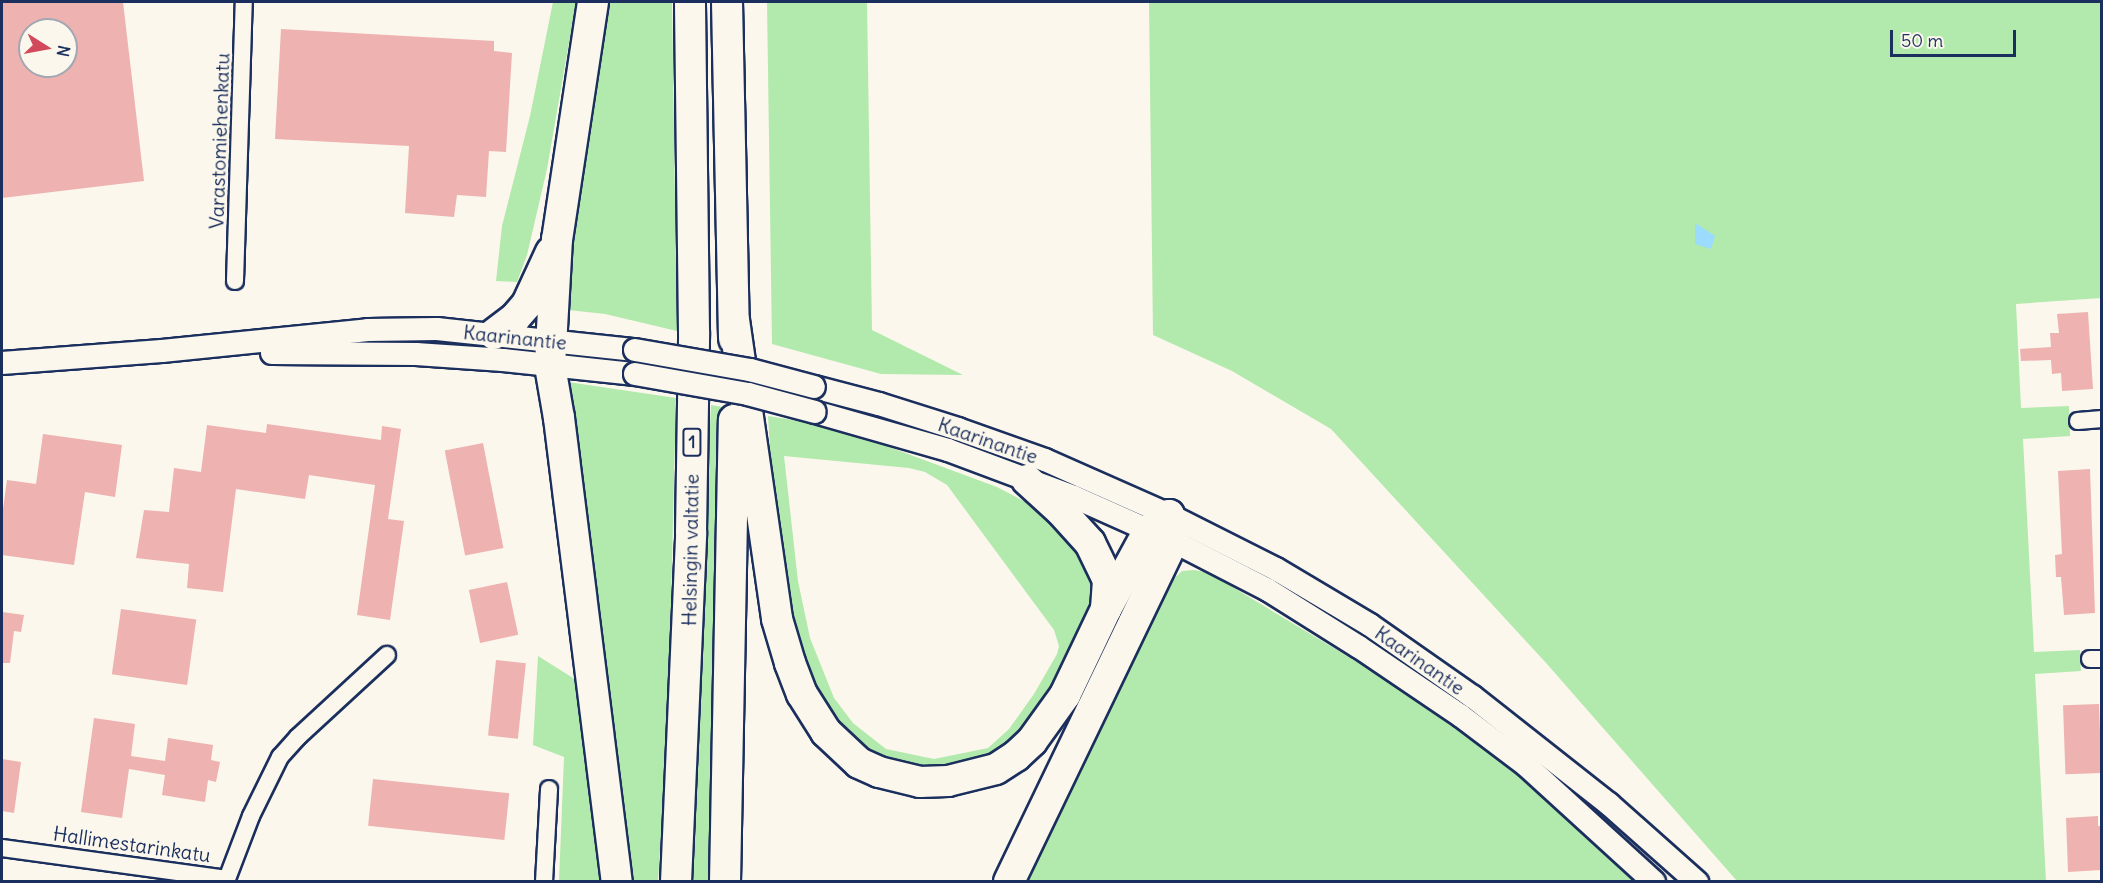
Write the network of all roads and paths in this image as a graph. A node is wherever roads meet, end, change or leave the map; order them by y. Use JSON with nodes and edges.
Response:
{"nodes":[{"id":1,"x":244,"y":2,"type":"edge"},
{"id":2,"x":593,"y":2,"type":"edge"},
{"id":3,"x":690,"y":2,"type":"edge"},
{"id":4,"x":727,"y":2,"type":"edge"},
{"id":5,"x":557,"y":239,"type":"junction"},
{"id":6,"x":235,"y":281,"type":"dead end"},
{"id":7,"x":734,"y":320,"type":"junction"},
{"id":8,"x":494,"y":334,"type":"junction"},
{"id":9,"x":162,"y":351,"type":"junction"},
{"id":10,"x":550,"y":353,"type":"junction"},
{"id":11,"x":2,"y":363,"type":"edge"},
{"id":12,"x":2102,"y":419,"type":"edge"},
{"id":13,"x":2078,"y":421,"type":"dead end"},
{"id":14,"x":1027,"y":480,"type":"junction"},
{"id":15,"x":1164,"y":529,"type":"junction"},
{"id":16,"x":1106,"y":609,"type":"junction"},
{"id":17,"x":387,"y":656,"type":"dead end"},
{"id":18,"x":549,"y":789,"type":"dead end"},
{"id":19,"x":2,"y":848,"type":"edge"},
{"id":20,"x":227,"y":880,"type":"edge"},
{"id":21,"x":544,"y":882,"type":"edge"},
{"id":22,"x":617,"y":882,"type":"edge"},
{"id":23,"x":676,"y":882,"type":"edge"},
{"id":24,"x":725,"y":882,"type":"edge"},
{"id":25,"x":1009,"y":882,"type":"edge"},
{"id":26,"x":1654,"y":882,"type":"edge"},
{"id":27,"x":1696,"y":882,"type":"edge"}],
"edges":[{"from":1,"to":6,"type":"street","name":"Varastomiehenkatu"},
{"from":2,"to":5,"type":"highway"},
{"from":3,"to":23,"type":"highway","name":"Helsingin valtatie","number":"1"},
{"from":4,"to":7,"type":"highway"},
{"from":5,"to":8,"type":"highway"},
{"from":5,"to":10,"type":"highway"},
{"from":7,"to":16,"type":"highway"},
{"from":7,"to":24,"type":"highway"},
{"from":8,"to":9,"type":"main road","name":"Kaarinantie"},
{"from":8,"to":10,"type":"main road","name":"Kaarinantie"},
{"from":9,"to":10,"type":"main road","name":"Kaarinantie"},
{"from":9,"to":11,"type":"main road","name":"Kaarinantie"},
{"from":10,"to":14,"type":"main road","name":"Kaarinantie","bridge":true},
{"from":10,"to":15,"type":"main road","name":"Kaarinantie","bridge":true},
{"from":10,"to":22,"type":"highway"},
{"from":12,"to":13,"type":"street"},
{"from":14,"to":15,"type":"main road","name":"Kaarinantie"},
{"from":14,"to":16,"type":"highway"},
{"from":15,"to":16,"type":"highway"},
{"from":15,"to":25,"type":"highway"},
{"from":15,"to":26,"type":"main road","name":"Kaarinantie"},
{"from":15,"to":27,"type":"main road","name":"Kaarinantie"},
{"from":17,"to":20,"type":"street","name":"Hallimestarinkatu"},
{"from":18,"to":21,"type":"street"},
{"from":19,"to":20,"type":"street","name":"Hallimestarinkatu"}]}
